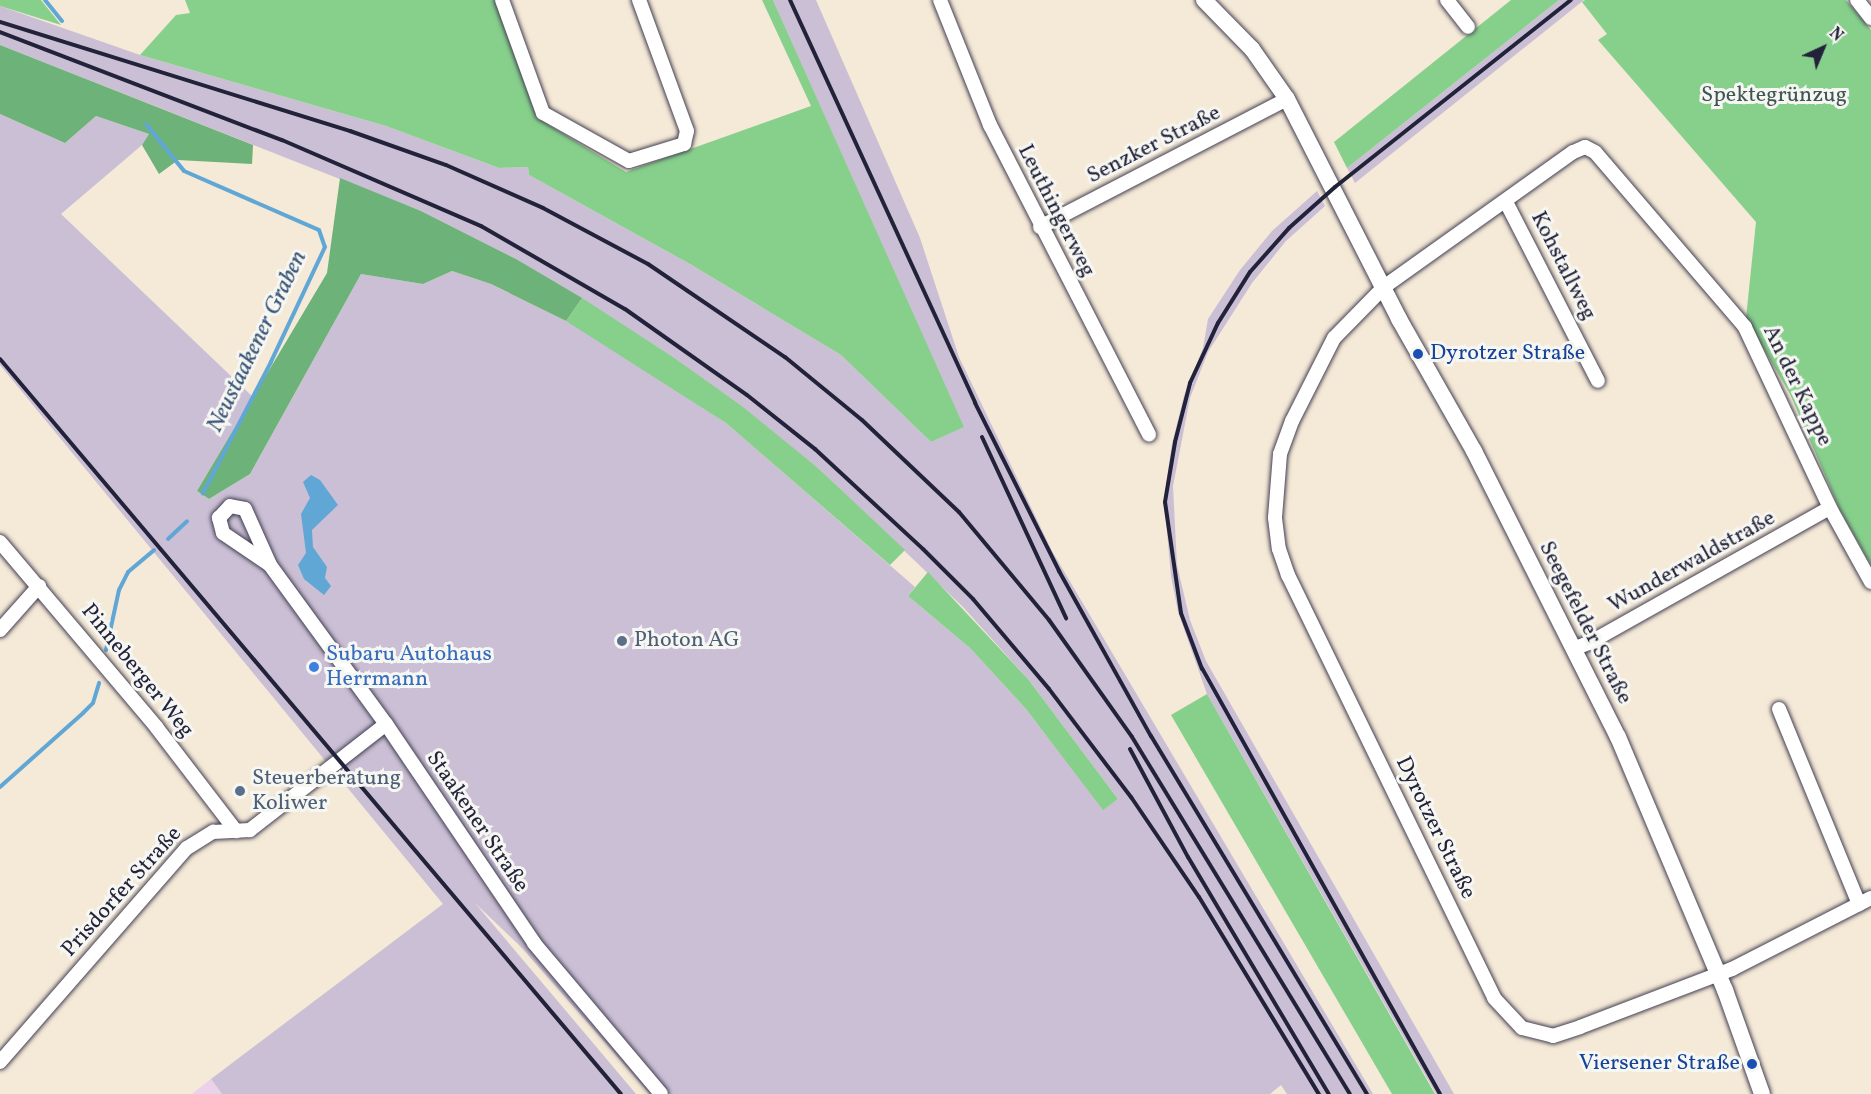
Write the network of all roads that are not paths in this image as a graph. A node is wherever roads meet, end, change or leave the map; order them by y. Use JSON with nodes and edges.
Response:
{"nodes":[{"id":1,"x":502,"y":0,"type":"edge"},
{"id":2,"x":639,"y":0,"type":"edge"},
{"id":3,"x":940,"y":0,"type":"edge"},
{"id":4,"x":1204,"y":0,"type":"edge"},
{"id":5,"x":1447,"y":0,"type":"edge"},
{"id":6,"x":1857,"y":0,"type":"edge"},
{"id":7,"x":1871,"y":18,"type":"edge"},
{"id":8,"x":1468,"y":27,"type":"dead end"},
{"id":9,"x":1287,"y":99,"type":"junction"},
{"id":10,"x":1585,"y":147,"type":"joint"},
{"id":11,"x":1506,"y":202,"type":"junction"},
{"id":12,"x":1040,"y":227,"type":"junction"},
{"id":13,"x":1384,"y":287,"type":"junction"},
{"id":14,"x":1598,"y":381,"type":"dead end"},
{"id":15,"x":1149,"y":435,"type":"dead end"},
{"id":16,"x":1830,"y":508,"type":"junction"},
{"id":17,"x":0,"y":542,"type":"edge"},
{"id":18,"x":270,"y":565,"type":"dead end"},
{"id":19,"x":1871,"y":582,"type":"edge"},
{"id":20,"x":39,"y":586,"type":"junction"},
{"id":21,"x":0,"y":630,"type":"edge"},
{"id":22,"x":1573,"y":648,"type":"junction"},
{"id":23,"x":1779,"y":709,"type":"dead end"},
{"id":24,"x":386,"y":724,"type":"junction"},
{"id":25,"x":236,"y":831,"type":"junction"},
{"id":26,"x":1865,"y":901,"type":"edge"},
{"id":27,"x":1716,"y":972,"type":"junction"},
{"id":28,"x":0,"y":1062,"type":"edge"},
{"id":29,"x":661,"y":1094,"type":"edge"},
{"id":30,"x":1762,"y":1094,"type":"edge"}],
"edges":[{"from":1,"to":2,"type":"street"},
{"from":3,"to":12,"type":"street","name":"Leuthingerweg"},
{"from":4,"to":9,"type":"street","name":"Seegefelder Straße"},
{"from":5,"to":8,"type":"street"},
{"from":6,"to":7,"type":"street"},
{"from":9,"to":12,"type":"street","name":"Senzker Straße"},
{"from":9,"to":13,"type":"street","name":"Seegefelder Straße"},
{"from":10,"to":11,"type":"street","name":"Dyrotzer Straße"},
{"from":10,"to":16,"type":"street","name":"An der Kappe"},
{"from":11,"to":13,"type":"street","name":"Dyrotzer Straße"},
{"from":11,"to":14,"type":"street","name":"Kohstallweg"},
{"from":12,"to":15,"type":"street","name":"Leuthingerweg"},
{"from":13,"to":22,"type":"street","name":"Seegefelder Straße"},
{"from":13,"to":27,"type":"street","name":"Dyrotzer Straße"},
{"from":16,"to":19,"type":"street","name":"An der Kappe"},
{"from":16,"to":22,"type":"street","name":"Wunderwaldstraße"},
{"from":17,"to":20,"type":"street","name":"Pinneberger Weg"},
{"from":18,"to":24,"type":"street","name":"Staakener Straße"},
{"from":20,"to":21,"type":"street"},
{"from":20,"to":25,"type":"street","name":"Pinneberger Weg"},
{"from":22,"to":27,"type":"street","name":"Seegefelder Straße"},
{"from":23,"to":26,"type":"street"},
{"from":24,"to":25,"type":"street","name":"Prisdorfer Straße"},
{"from":24,"to":29,"type":"street","name":"Staakener Straße"},
{"from":25,"to":28,"type":"street","name":"Prisdorfer Straße"},
{"from":26,"to":27,"type":"street"},
{"from":27,"to":30,"type":"street","name":"Seegefelder Straße"}]}
